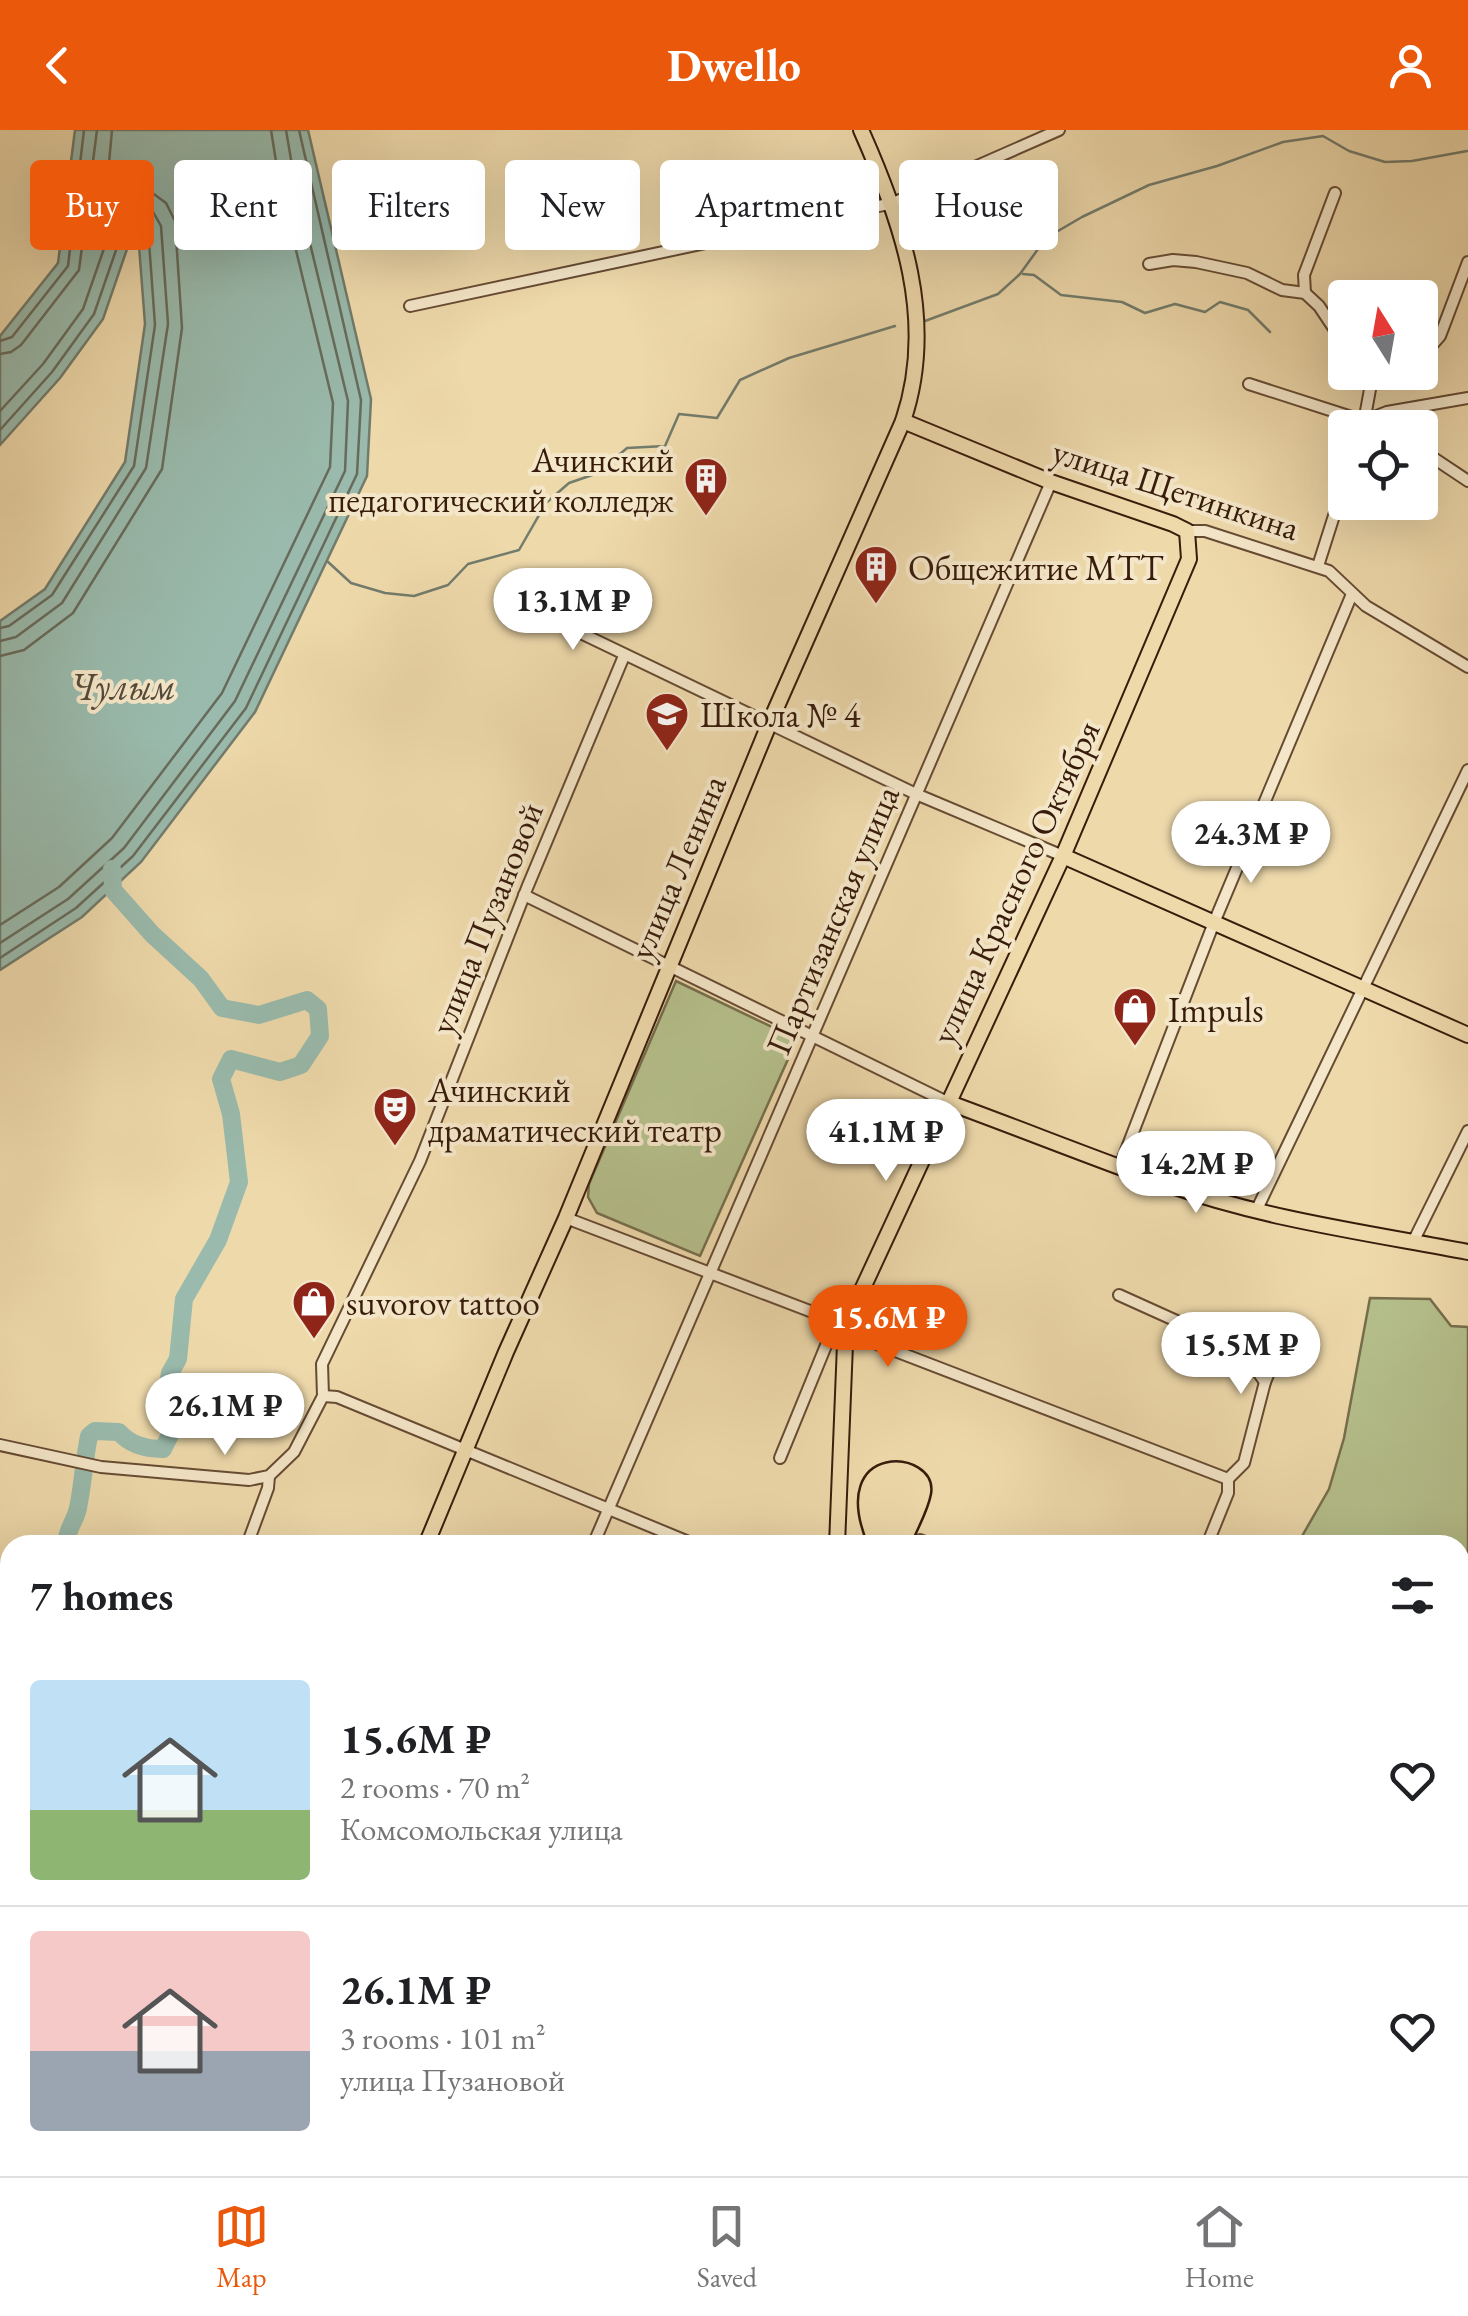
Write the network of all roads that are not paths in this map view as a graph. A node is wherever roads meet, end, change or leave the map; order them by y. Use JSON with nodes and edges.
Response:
{"nodes":[{"id":1,"x":861,"y":130,"type":"edge"},
{"id":2,"x":1059,"y":130,"type":"edge"},
{"id":3,"x":1040,"y":134,"type":"edge"},
{"id":4,"x":1335,"y":194,"type":"dead end"},
{"id":5,"x":893,"y":203,"type":"junction"},
{"id":6,"x":1468,"y":262,"type":"edge"},
{"id":7,"x":1149,"y":264,"type":"dead end"},
{"id":8,"x":1305,"y":293,"type":"junction"},
{"id":9,"x":410,"y":306,"type":"dead end"},
{"id":10,"x":1328,"y":320,"type":"edge"},
{"id":11,"x":1438,"y":338,"type":"edge"},
{"id":12,"x":1249,"y":384,"type":"dead end"},
{"id":13,"x":1468,"y":398,"type":"edge"},
{"id":14,"x":1399,"y":410,"type":"edge"},
{"id":15,"x":1328,"y":412,"type":"edge"},
{"id":16,"x":904,"y":421,"type":"junction"},
{"id":17,"x":1438,"y":461,"type":"edge"},
{"id":18,"x":1468,"y":481,"type":"edge"},
{"id":19,"x":1050,"y":482,"type":"junction"},
{"id":20,"x":1333,"y":520,"type":"edge"},
{"id":21,"x":1187,"y":531,"type":"junction"},
{"id":22,"x":1318,"y":566,"type":"junction"},
{"id":23,"x":1352,"y":594,"type":"junction"},
{"id":24,"x":541,"y":614,"type":"dead end"},
{"id":25,"x":624,"y":656,"type":"junction"},
{"id":26,"x":1468,"y":667,"type":"edge"},
{"id":27,"x":770,"y":722,"type":"junction"},
{"id":28,"x":1468,"y":770,"type":"edge"},
{"id":29,"x":916,"y":794,"type":"junction"},
{"id":30,"x":1063,"y":856,"type":"junction"},
{"id":31,"x":524,"y":895,"type":"junction"},
{"id":32,"x":1213,"y":924,"type":"junction"},
{"id":33,"x":668,"y":964,"type":"junction"},
{"id":34,"x":1362,"y":988,"type":"junction"},
{"id":35,"x":812,"y":1035,"type":"junction"},
{"id":36,"x":1468,"y":1035,"type":"edge"},
{"id":37,"x":947,"y":1102,"type":"junction"},
{"id":38,"x":1468,"y":1130,"type":"edge"},
{"id":39,"x":1120,"y":1166,"type":"junction"},
{"id":40,"x":1256,"y":1209,"type":"junction"},
{"id":41,"x":566,"y":1218,"type":"junction"},
{"id":42,"x":1414,"y":1242,"type":"junction"},
{"id":43,"x":1468,"y":1252,"type":"edge"},
{"id":44,"x":710,"y":1272,"type":"junction"},
{"id":45,"x":1118,"y":1295,"type":"dead end"},
{"id":46,"x":841,"y":1326,"type":"junction"},
{"id":47,"x":1285,"y":1334,"type":"dead end"},
{"id":48,"x":1266,"y":1382,"type":"junction"},
{"id":49,"x":323,"y":1396,"type":"junction"},
{"id":50,"x":0,"y":1445,"type":"edge"},
{"id":51,"x":466,"y":1448,"type":"junction"},
{"id":52,"x":780,"y":1458,"type":"dead end"},
{"id":53,"x":268,"y":1476,"type":"junction"},
{"id":54,"x":1228,"y":1479,"type":"junction"},
{"id":55,"x":608,"y":1509,"type":"junction"},
{"id":56,"x":252,"y":1535,"type":"edge"},
{"id":57,"x":430,"y":1535,"type":"edge"},
{"id":58,"x":597,"y":1535,"type":"edge"},
{"id":59,"x":672,"y":1535,"type":"edge"},
{"id":60,"x":837,"y":1535,"type":"edge"},
{"id":61,"x":1211,"y":1535,"type":"edge"}],
"edges":[{"from":1,"to":5,"type":"main road","name":"улица Ленина"},
{"from":2,"to":3,"type":"street"},
{"from":3,"to":5,"type":"street"},
{"from":4,"to":8,"type":"street"},
{"from":5,"to":9,"type":"street"},
{"from":5,"to":16,"type":"main road","name":"улица Ленина"},
{"from":6,"to":11,"type":"street"},
{"from":7,"to":8,"type":"street"},
{"from":8,"to":10,"type":"street"},
{"from":12,"to":15,"type":"street"},
{"from":13,"to":14,"type":"street"},
{"from":16,"to":19,"type":"main road","name":"улица Щетинкина"},
{"from":16,"to":27,"type":"main road","name":"улица Ленина"},
{"from":17,"to":18,"type":"street"},
{"from":19,"to":21,"type":"main road","name":"улица Щетинкина"},
{"from":19,"to":29,"type":"street","name":"Партизанская улица"},
{"from":20,"to":22,"type":"street"},
{"from":21,"to":22,"type":"street","name":"улица Щетинкина"},
{"from":21,"to":30,"type":"main road","name":"улица Красного Октября"},
{"from":22,"to":23,"type":"street","name":"улица Щетинкина"},
{"from":23,"to":26,"type":"street","name":"улица Щетинкина"},
{"from":23,"to":32,"type":"street"},
{"from":24,"to":25,"type":"street"},
{"from":25,"to":27,"type":"street"},
{"from":25,"to":31,"type":"street","name":"улица Пузановой"},
{"from":27,"to":29,"type":"street"},
{"from":27,"to":33,"type":"main road","name":"улица Ленина"},
{"from":28,"to":34,"type":"street"},
{"from":29,"to":30,"type":"street"},
{"from":29,"to":35,"type":"street","name":"Партизанская улица"},
{"from":30,"to":32,"type":"main road"},
{"from":30,"to":37,"type":"main road","name":"улица Красного Октября"},
{"from":31,"to":33,"type":"street"},
{"from":31,"to":49,"type":"street","name":"улица Пузановой"},
{"from":32,"to":34,"type":"main road"},
{"from":32,"to":39,"type":"street"},
{"from":33,"to":35,"type":"street"},
{"from":33,"to":41,"type":"main road","name":"улица Ленина"},
{"from":34,"to":36,"type":"main road"},
{"from":34,"to":40,"type":"street"},
{"from":35,"to":37,"type":"street"},
{"from":35,"to":44,"type":"street","name":"Партизанская улица"},
{"from":37,"to":39,"type":"main road"},
{"from":37,"to":46,"type":"main road","name":"улица Красного Октября"},
{"from":38,"to":42,"type":"street"},
{"from":39,"to":40,"type":"main road"},
{"from":40,"to":42,"type":"main road"},
{"from":41,"to":44,"type":"street"},
{"from":41,"to":51,"type":"main road","name":"улица Ленина"},
{"from":42,"to":43,"type":"main road"},
{"from":44,"to":46,"type":"street"},
{"from":44,"to":55,"type":"street","name":"Партизанская улица"},
{"from":45,"to":48,"type":"street"},
{"from":46,"to":52,"type":"street"},
{"from":46,"to":54,"type":"street"},
{"from":46,"to":60,"type":"main road","name":"улица Красного Октября"},
{"from":47,"to":48,"type":"street"},
{"from":48,"to":54,"type":"street"},
{"from":49,"to":51,"type":"street"},
{"from":49,"to":53,"type":"street","name":"улица Пузановой"},
{"from":50,"to":53,"type":"street"},
{"from":51,"to":55,"type":"street"},
{"from":51,"to":57,"type":"main road","name":"улица Ленина"},
{"from":53,"to":56,"type":"street"},
{"from":54,"to":61,"type":"street"},
{"from":55,"to":58,"type":"street","name":"Партизанская улица"},
{"from":55,"to":59,"type":"street"}]}
